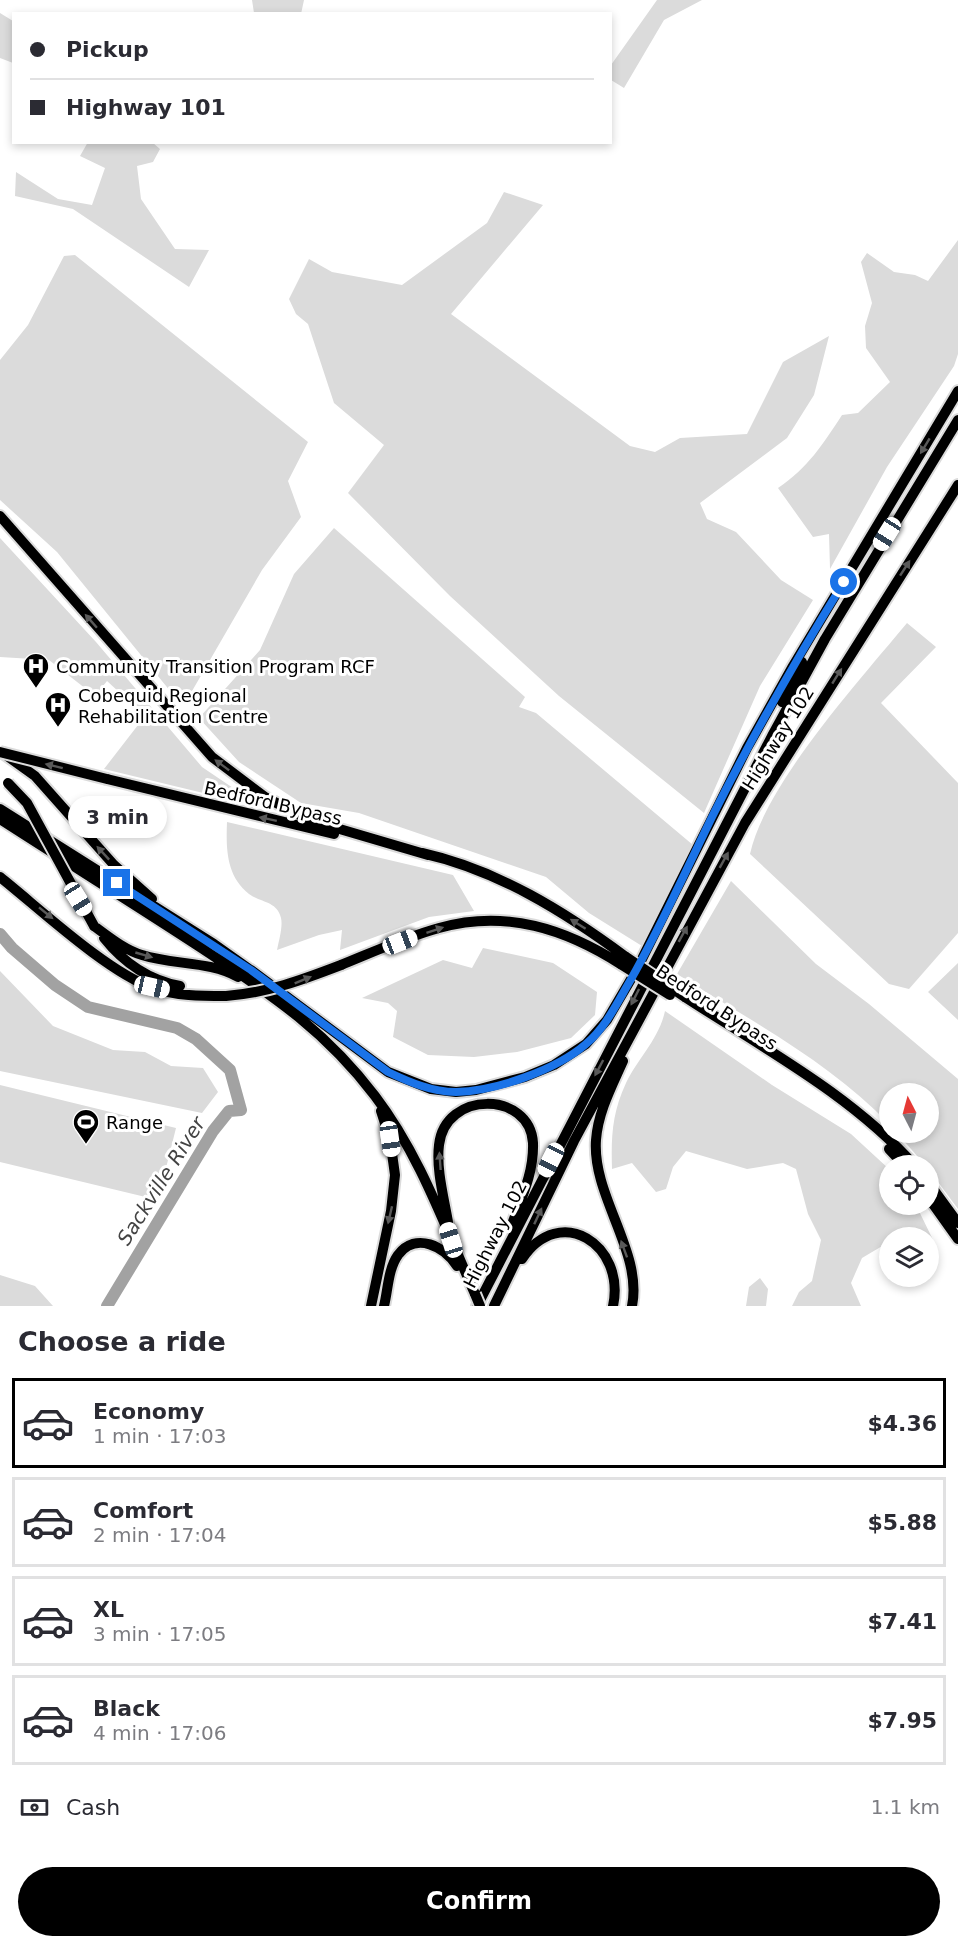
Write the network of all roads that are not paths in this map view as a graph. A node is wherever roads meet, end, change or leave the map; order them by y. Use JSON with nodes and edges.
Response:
{"nodes":[{"id":1,"x":957,"y":392,"type":"edge"},
{"id":2,"x":958,"y":420,"type":"edge"},
{"id":3,"x":958,"y":485,"type":"edge"},
{"id":4,"x":958,"y":493,"type":"edge"},
{"id":5,"x":0,"y":516,"type":"edge"},
{"id":6,"x":935,"y":521,"type":"junction"},
{"id":7,"x":822,"y":618,"type":"junction"},
{"id":8,"x":0,"y":752,"type":"edge"},
{"id":9,"x":4,"y":780,"type":"edge"},
{"id":10,"x":0,"y":809,"type":"edge"},
{"id":11,"x":0,"y":819,"type":"edge"},
{"id":12,"x":428,"y":855,"type":"junction"},
{"id":13,"x":0,"y":877,"type":"edge"},
{"id":14,"x":691,"y":890,"type":"junction"},
{"id":15,"x":177,"y":921,"type":"junction"},
{"id":16,"x":94,"y":926,"type":"junction"},
{"id":17,"x":624,"y":961,"type":"junction"},
{"id":18,"x":251,"y":970,"type":"junction"},
{"id":19,"x":651,"y":994,"type":"junction"},
{"id":20,"x":226,"y":996,"type":"junction"},
{"id":21,"x":281,"y":1000,"type":"junction"},
{"id":22,"x":683,"y":1000,"type":"junction"},
{"id":23,"x":376,"y":1097,"type":"junction"},
{"id":24,"x":894,"y":1155,"type":"edge"},
{"id":25,"x":904,"y":1155,"type":"edge"},
{"id":26,"x":939,"y":1197,"type":"edge"},
{"id":27,"x":939,"y":1212,"type":"edge"},
{"id":28,"x":958,"y":1223,"type":"edge"},
{"id":29,"x":958,"y":1239,"type":"edge"},
{"id":30,"x":451,"y":1240,"type":"junction"},
{"id":31,"x":491,"y":1280,"type":"junction"},
{"id":32,"x":475,"y":1294,"type":"junction"},
{"id":33,"x":371,"y":1306,"type":"edge"},
{"id":34,"x":384,"y":1306,"type":"edge"},
{"id":35,"x":478,"y":1306,"type":"edge"},
{"id":36,"x":494,"y":1306,"type":"edge"},
{"id":37,"x":613,"y":1306,"type":"edge"},
{"id":38,"x":632,"y":1306,"type":"edge"}],
"edges":[{"from":1,"to":7,"type":"highway","one_way":true},
{"from":2,"to":14,"type":"highway","name":"Highway 102"},
{"from":3,"to":6,"type":"highway","name":"Highway 102"},
{"from":4,"to":6,"type":"highway"},
{"from":12,"to":5,"type":"highway","one_way":true},
{"from":19,"to":6,"type":"highway","name":"Highway 102","one_way":true},
{"from":7,"to":14,"type":"highway"},
{"from":7,"to":18,"type":"highway"},
{"from":12,"to":8,"type":"highway","name":"Bedford Bypass","one_way":true,"bridge":true},
{"from":15,"to":8,"type":"highway","one_way":true},
{"from":9,"to":16,"type":"highway","bridge":true},
{"from":10,"to":15,"type":"highway"},
{"from":11,"to":21,"type":"highway"},
{"from":17,"to":12,"type":"highway","name":"Bedford Bypass","one_way":true},
{"from":13,"to":20,"type":"highway","name":"Bedford Bypass","one_way":true},
{"from":14,"to":31,"type":"highway","name":"Highway 102","one_way":true},
{"from":15,"to":18,"type":"highway"},
{"from":16,"to":20,"type":"highway"},
{"from":16,"to":21,"type":"highway","one_way":true},
{"from":20,"to":17,"type":"highway","name":"Bedford Bypass","one_way":true,"bridge":true},
{"from":17,"to":22,"type":"highway","name":"Bedford Bypass","bridge":true},
{"from":18,"to":30,"type":"highway"},
{"from":36,"to":19,"type":"highway","name":"Highway 102","one_way":true},
{"from":38,"to":19,"type":"highway","one_way":true},
{"from":21,"to":23,"type":"highway"},
{"from":22,"to":24,"type":"highway","name":"Bedford Bypass"},
{"from":22,"to":25,"type":"highway","name":"Bedford Bypass"},
{"from":23,"to":30,"type":"highway"},
{"from":23,"to":33,"type":"highway","one_way":true},
{"from":26,"to":28,"type":"highway"},
{"from":27,"to":29,"type":"highway"},
{"from":30,"to":31,"type":"highway","one_way":true},
{"from":30,"to":32,"type":"highway"},
{"from":31,"to":35,"type":"highway","name":"Highway 102"},
{"from":32,"to":34,"type":"highway"},
{"from":32,"to":35,"type":"highway","bridge":true},
{"from":36,"to":37,"type":"highway"}]}
